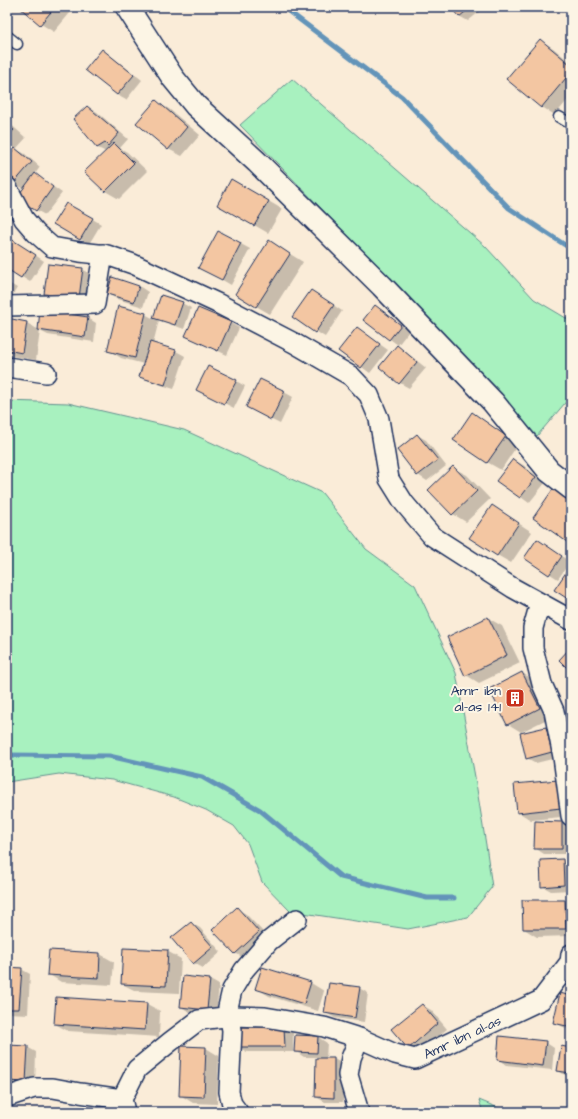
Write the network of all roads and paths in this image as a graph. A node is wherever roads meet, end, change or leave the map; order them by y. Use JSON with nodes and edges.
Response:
{"nodes":[{"id":1,"x":127,"y":7,"type":"edge"},
{"id":2,"x":7,"y":36,"type":"edge"},
{"id":3,"x":17,"y":44,"type":"dead end"},
{"id":4,"x":559,"y":118,"type":"dead end"},
{"id":5,"x":571,"y":124,"type":"edge"},
{"id":6,"x":7,"y":187,"type":"edge"},
{"id":7,"x":104,"y":254,"type":"junction"},
{"id":8,"x":7,"y":306,"type":"edge"},
{"id":9,"x":7,"y":367,"type":"edge"},
{"id":10,"x":46,"y":373,"type":"dead end"},
{"id":11,"x":571,"y":488,"type":"edge"},
{"id":12,"x":540,"y":603,"type":"junction"},
{"id":13,"x":571,"y":620,"type":"edge"},
{"id":14,"x":571,"y":816,"type":"edge"},
{"id":15,"x":297,"y":919,"type":"dead end"},
{"id":16,"x":571,"y":954,"type":"edge"},
{"id":17,"x":230,"y":1016,"type":"junction"},
{"id":18,"x":359,"y":1038,"type":"junction"},
{"id":19,"x":7,"y":1097,"type":"edge"},
{"id":20,"x":123,"y":1105,"type":"edge"},
{"id":21,"x":238,"y":1112,"type":"edge"},
{"id":22,"x":359,"y":1112,"type":"edge"}],
"edges":[{"from":1,"to":11,"type":"street"},
{"from":2,"to":3,"type":"lane"},
{"from":4,"to":5,"type":"lane"},
{"from":6,"to":7,"type":"street"},
{"from":7,"to":8,"type":"street"},
{"from":7,"to":12,"type":"street"},
{"from":9,"to":10,"type":"street"},
{"from":12,"to":13,"type":"street"},
{"from":12,"to":14,"type":"street"},
{"from":15,"to":17,"type":"street"},
{"from":16,"to":18,"type":"street","name":"Amr ibn al-as"},
{"from":17,"to":18,"type":"street","name":"Amr ibn al-as"},
{"from":17,"to":20,"type":"street","name":"Amr ibn al-as"},
{"from":17,"to":21,"type":"street"},
{"from":18,"to":22,"type":"street"},
{"from":19,"to":20,"type":"street"}]}
